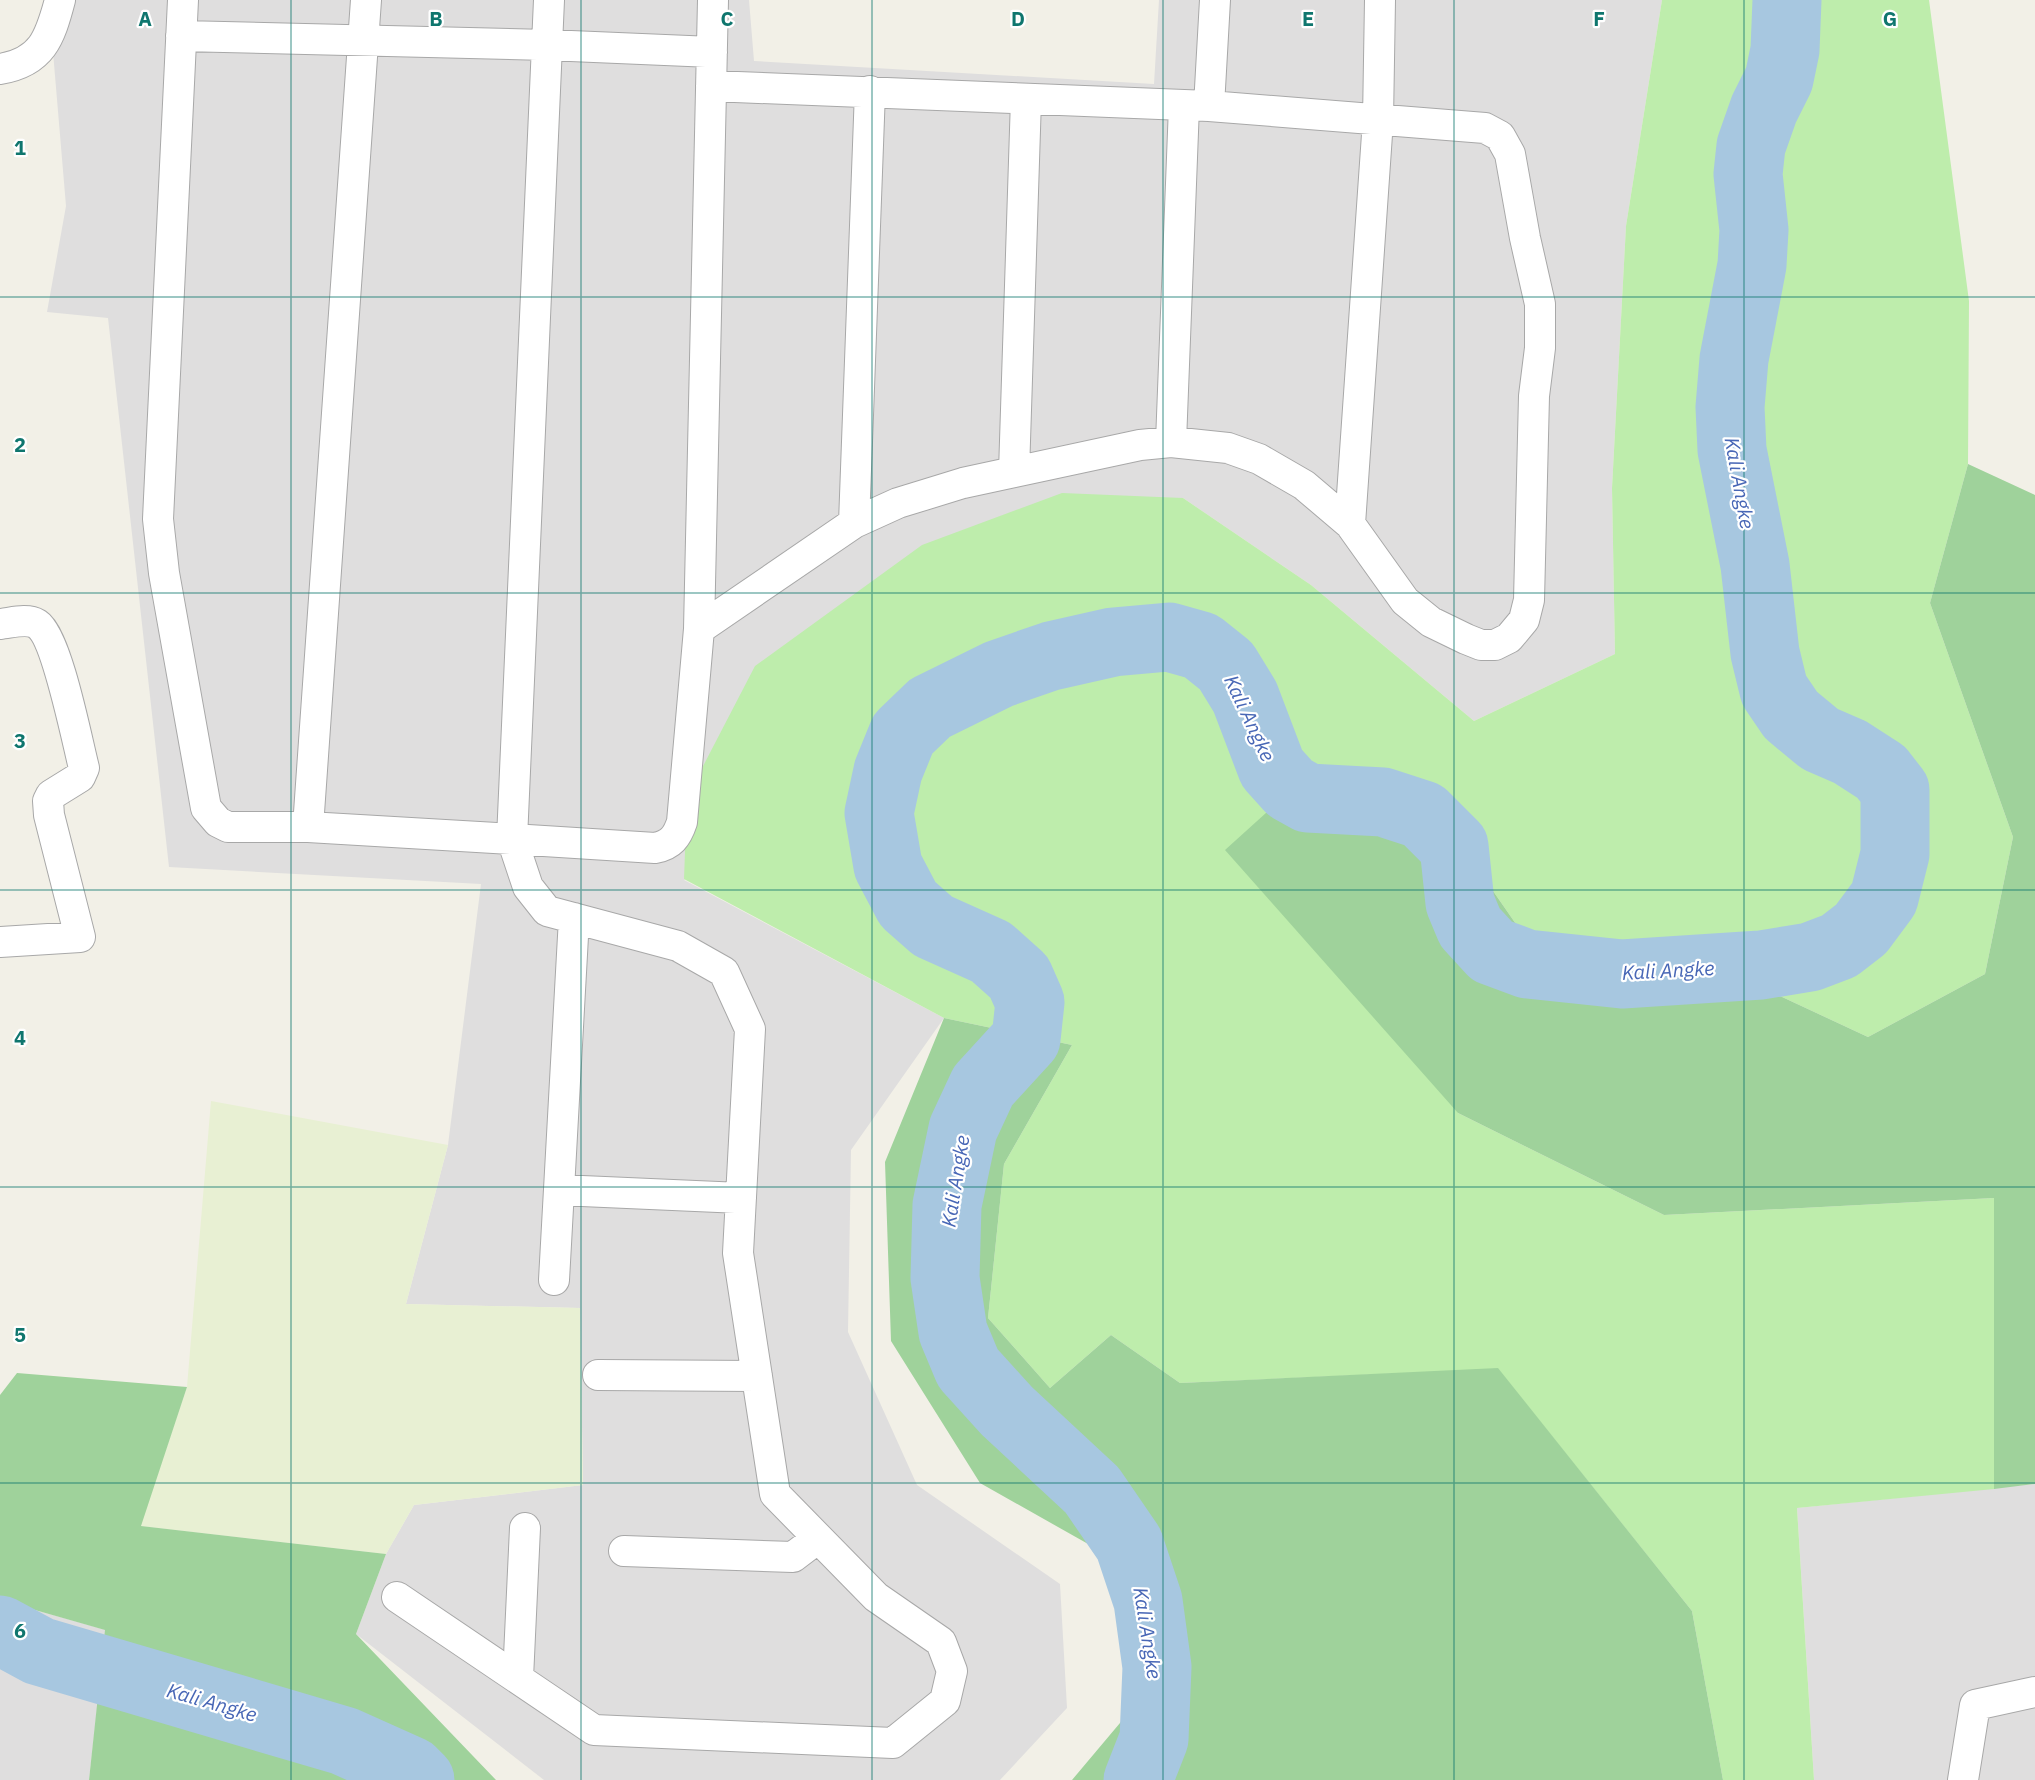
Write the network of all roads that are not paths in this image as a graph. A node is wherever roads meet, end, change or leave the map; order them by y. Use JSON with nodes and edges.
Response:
{"nodes":[{"id":1,"x":60,"y":0,"type":"edge"},
{"id":2,"x":183,"y":0,"type":"edge"},
{"id":3,"x":366,"y":0,"type":"edge"},
{"id":4,"x":549,"y":0,"type":"edge"},
{"id":5,"x":713,"y":0,"type":"edge"},
{"id":6,"x":1215,"y":0,"type":"edge"},
{"id":7,"x":1380,"y":0,"type":"edge"},
{"id":8,"x":181,"y":36,"type":"junction"},
{"id":9,"x":364,"y":40,"type":"junction"},
{"id":10,"x":546,"y":45,"type":"junction"},
{"id":11,"x":712,"y":52,"type":"junction"},
{"id":12,"x":0,"y":69,"type":"edge"},
{"id":13,"x":711,"y":86,"type":"junction"},
{"id":14,"x":870,"y":91,"type":"junction"},
{"id":15,"x":1026,"y":99,"type":"junction"},
{"id":16,"x":1196,"y":106,"type":"junction"},
{"id":17,"x":1378,"y":120,"type":"junction"},
{"id":18,"x":1171,"y":442,"type":"junction"},
{"id":19,"x":1014,"y":472,"type":"junction"},
{"id":20,"x":854,"y":523,"type":"junction"},
{"id":21,"x":1350,"y":524,"type":"junction"},
{"id":22,"x":0,"y":624,"type":"edge"},
{"id":23,"x":699,"y":629,"type":"junction"},
{"id":24,"x":308,"y":826,"type":"junction"},
{"id":25,"x":512,"y":839,"type":"junction"},
{"id":26,"x":574,"y":918,"type":"junction"},
{"id":27,"x":0,"y":942,"type":"edge"},
{"id":28,"x":559,"y":1190,"type":"junction"},
{"id":29,"x":741,"y":1198,"type":"junction"},
{"id":30,"x":554,"y":1280,"type":"dead end"},
{"id":31,"x":598,"y":1375,"type":"dead end"},
{"id":32,"x":757,"y":1376,"type":"junction"},
{"id":33,"x":525,"y":1528,"type":"dead end"},
{"id":34,"x":819,"y":1538,"type":"junction"},
{"id":35,"x":624,"y":1551,"type":"dead end"},
{"id":36,"x":397,"y":1597,"type":"dead end"},
{"id":37,"x":518,"y":1678,"type":"junction"},
{"id":38,"x":2035,"y":1692,"type":"edge"},
{"id":39,"x":1964,"y":1780,"type":"edge"}],
"edges":[{"from":1,"to":12,"type":"street"},
{"from":2,"to":8,"type":"street"},
{"from":3,"to":9,"type":"street"},
{"from":4,"to":10,"type":"street"},
{"from":5,"to":11,"type":"street"},
{"from":6,"to":16,"type":"street"},
{"from":7,"to":17,"type":"street"},
{"from":8,"to":9,"type":"street"},
{"from":8,"to":24,"type":"street"},
{"from":9,"to":10,"type":"street"},
{"from":9,"to":24,"type":"street"},
{"from":10,"to":11,"type":"street"},
{"from":10,"to":25,"type":"street"},
{"from":11,"to":13,"type":"street"},
{"from":13,"to":14,"type":"street"},
{"from":13,"to":23,"type":"street"},
{"from":14,"to":15,"type":"street"},
{"from":14,"to":20,"type":"street"},
{"from":15,"to":16,"type":"street"},
{"from":15,"to":19,"type":"street"},
{"from":16,"to":17,"type":"street"},
{"from":16,"to":18,"type":"street"},
{"from":17,"to":21,"type":"street"},
{"from":17,"to":21,"type":"street"},
{"from":18,"to":19,"type":"street"},
{"from":18,"to":21,"type":"street"},
{"from":19,"to":20,"type":"street"},
{"from":20,"to":23,"type":"street"},
{"from":22,"to":27,"type":"street"},
{"from":23,"to":25,"type":"street"},
{"from":24,"to":25,"type":"street"},
{"from":25,"to":26,"type":"street"},
{"from":26,"to":28,"type":"street"},
{"from":26,"to":29,"type":"street"},
{"from":28,"to":29,"type":"street"},
{"from":28,"to":30,"type":"street"},
{"from":29,"to":32,"type":"street"},
{"from":31,"to":32,"type":"street"},
{"from":32,"to":34,"type":"street"},
{"from":33,"to":37,"type":"street"},
{"from":34,"to":35,"type":"street"},
{"from":34,"to":37,"type":"street"},
{"from":36,"to":37,"type":"street"},
{"from":38,"to":39,"type":"street"}]}
